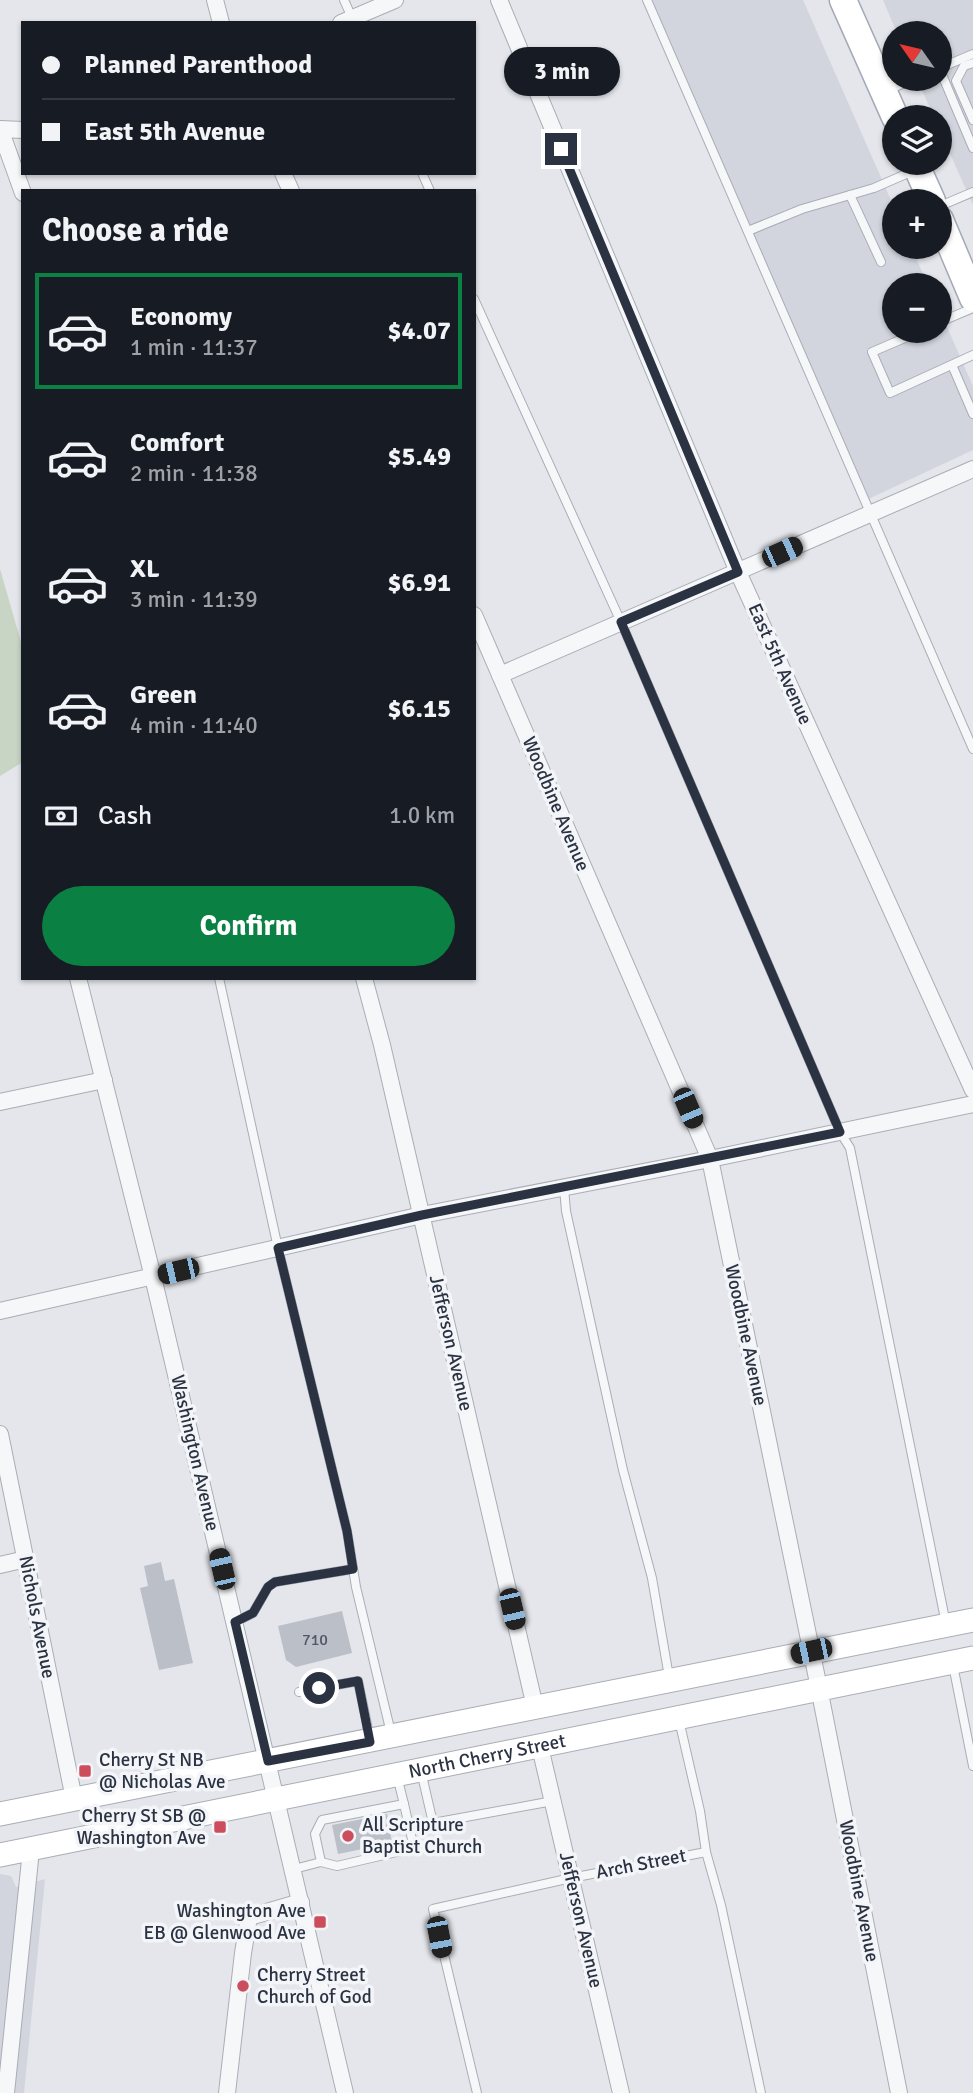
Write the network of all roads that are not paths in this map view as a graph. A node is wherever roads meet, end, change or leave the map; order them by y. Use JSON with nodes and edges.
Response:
{"nodes":[{"id":1,"x":215,"y":0,"type":"edge"},
{"id":2,"x":344,"y":0,"type":"edge"},
{"id":3,"x":395,"y":0,"type":"edge"},
{"id":4,"x":499,"y":0,"type":"edge"},
{"id":5,"x":647,"y":0,"type":"edge"},
{"id":6,"x":844,"y":0,"type":"edge"},
{"id":7,"x":220,"y":21,"type":"edge"},
{"id":8,"x":349,"y":21,"type":"edge"},
{"id":9,"x":973,"y":54,"type":"edge"},
{"id":10,"x":973,"y":63,"type":"edge"},
{"id":11,"x":952,"y":64,"type":"edge"},
{"id":12,"x":949,"y":91,"type":"edge"},
{"id":13,"x":884,"y":92,"type":"joint"},
{"id":14,"x":890,"y":105,"type":"edge"},
{"id":15,"x":973,"y":120,"type":"edge"},
{"id":16,"x":0,"y":129,"type":"edge"},
{"id":17,"x":21,"y":130,"type":"edge"},
{"id":18,"x":973,"y":148,"type":"edge"},
{"id":19,"x":896,"y":175,"type":"edge"},
{"id":20,"x":22,"y":189,"type":"edge"},
{"id":21,"x":973,"y":192,"type":"edge"},
{"id":22,"x":850,"y":195,"type":"junction"},
{"id":23,"x":952,"y":201,"type":"edge"},
{"id":24,"x":748,"y":231,"type":"junction"},
{"id":25,"x":952,"y":248,"type":"edge"},
{"id":26,"x":881,"y":262,"type":"dead end"},
{"id":27,"x":973,"y":298,"type":"edge"},
{"id":28,"x":476,"y":303,"type":"edge"},
{"id":29,"x":973,"y":308,"type":"edge"},
{"id":30,"x":952,"y":317,"type":"edge"},
{"id":31,"x":894,"y":343,"type":"edge"},
{"id":32,"x":973,"y":355,"type":"edge"},
{"id":33,"x":952,"y":365,"type":"junction"},
{"id":34,"x":973,"y":414,"type":"edge"},
{"id":35,"x":973,"y":469,"type":"edge"},
{"id":36,"x":870,"y":514,"type":"junction"},
{"id":37,"x":738,"y":572,"type":"junction"},
{"id":38,"x":476,"y":620,"type":"edge"},
{"id":39,"x":621,"y":622,"type":"junction"},
{"id":40,"x":500,"y":675,"type":"junction"},
{"id":41,"x":973,"y":749,"type":"edge"},
{"id":42,"x":79,"y":980,"type":"edge"},
{"id":43,"x":219,"y":980,"type":"edge"},
{"id":44,"x":364,"y":980,"type":"edge"},
{"id":45,"x":104,"y":1080,"type":"junction"},
{"id":46,"x":973,"y":1090,"type":"edge"},
{"id":47,"x":0,"y":1102,"type":"edge"},
{"id":48,"x":973,"y":1104,"type":"edge"},
{"id":49,"x":840,"y":1132,"type":"junction"},
{"id":50,"x":710,"y":1159,"type":"junction"},
{"id":51,"x":564,"y":1188,"type":"junction"},
{"id":52,"x":422,"y":1215,"type":"junction"},
{"id":53,"x":278,"y":1248,"type":"junction"},
{"id":54,"x":153,"y":1277,"type":"junction"},
{"id":55,"x":0,"y":1311,"type":"edge"},
{"id":56,"x":0,"y":1434,"type":"edge"},
{"id":57,"x":26,"y":1559,"type":"junction"},
{"id":58,"x":0,"y":1565,"type":"edge"},
{"id":59,"x":353,"y":1569,"type":"junction"},
{"id":60,"x":973,"y":1620,"type":"edge"},
{"id":61,"x":235,"y":1622,"type":"junction"},
{"id":62,"x":947,"y":1625,"type":"junction"},
{"id":63,"x":811,"y":1651,"type":"junction"},
{"id":64,"x":963,"y":1660,"type":"edge"},
{"id":65,"x":669,"y":1680,"type":"junction"},
{"id":66,"x":819,"y":1688,"type":"junction"},
{"id":67,"x":299,"y":1692,"type":"dead end"},
{"id":68,"x":535,"y":1707,"type":"junction"},
{"id":69,"x":679,"y":1718,"type":"junction"},
{"id":70,"x":393,"y":1737,"type":"junction"},
{"id":71,"x":370,"y":1742,"type":"junction"},
{"id":72,"x":540,"y":1746,"type":"junction"},
{"id":73,"x":268,"y":1761,"type":"junction"},
{"id":74,"x":973,"y":1766,"type":"edge"},
{"id":75,"x":421,"y":1771,"type":"junction"},
{"id":76,"x":397,"y":1776,"type":"junction"},
{"id":77,"x":74,"y":1799,"type":"junction"},
{"id":78,"x":277,"y":1800,"type":"junction"},
{"id":79,"x":553,"y":1801,"type":"junction"},
{"id":80,"x":404,"y":1804,"type":"junction"},
{"id":81,"x":0,"y":1814,"type":"edge"},
{"id":82,"x":31,"y":1850,"type":"junction"},
{"id":83,"x":706,"y":1852,"type":"junction"},
{"id":84,"x":0,"y":1855,"type":"edge"},
{"id":85,"x":321,"y":1862,"type":"junction"},
{"id":86,"x":294,"y":1869,"type":"junction"},
{"id":87,"x":571,"y":1878,"type":"junction"},
{"id":88,"x":301,"y":1902,"type":"junction"},
{"id":89,"x":6,"y":2093,"type":"edge"},
{"id":90,"x":227,"y":2093,"type":"edge"},
{"id":91,"x":345,"y":2093,"type":"edge"},
{"id":92,"x":477,"y":2093,"type":"edge"},
{"id":93,"x":621,"y":2093,"type":"edge"},
{"id":94,"x":761,"y":2093,"type":"edge"},
{"id":95,"x":899,"y":2093,"type":"edge"}],
"edges":[{"from":1,"to":7,"type":"street"},
{"from":2,"to":8,"type":"lane"},
{"from":3,"to":8,"type":"street"},
{"from":4,"to":37,"type":"street","name":"East 5th Avenue"},
{"from":5,"to":24,"type":"lane"},
{"from":6,"to":13,"type":"main road"},
{"from":9,"to":11,"type":"lane"},
{"from":10,"to":15,"type":"lane"},
{"from":12,"to":18,"type":"lane"},
{"from":13,"to":14,"type":"main road"},
{"from":16,"to":17,"type":"street"},
{"from":16,"to":20,"type":"street"},
{"from":19,"to":22,"type":"lane"},
{"from":21,"to":23,"type":"lane"},
{"from":22,"to":24,"type":"lane"},
{"from":22,"to":26,"type":"lane"},
{"from":24,"to":36,"type":"lane"},
{"from":25,"to":27,"type":"main road"},
{"from":28,"to":39,"type":"lane"},
{"from":29,"to":30,"type":"lane"},
{"from":31,"to":33,"type":"lane"},
{"from":32,"to":33,"type":"lane"},
{"from":33,"to":34,"type":"lane"},
{"from":35,"to":36,"type":"street"},
{"from":36,"to":37,"type":"street"},
{"from":36,"to":41,"type":"lane"},
{"from":37,"to":39,"type":"street"},
{"from":37,"to":46,"type":"street","name":"East 5th Avenue"},
{"from":38,"to":40,"type":"street","name":"Woodbine Avenue"},
{"from":39,"to":40,"type":"street"},
{"from":39,"to":49,"type":"lane"},
{"from":40,"to":50,"type":"street","name":"Woodbine Avenue"},
{"from":42,"to":45,"type":"street","name":"Washington Avenue"},
{"from":43,"to":53,"type":"lane"},
{"from":44,"to":52,"type":"street","name":"Jefferson Avenue"},
{"from":45,"to":47,"type":"street"},
{"from":45,"to":54,"type":"street","name":"Washington Avenue"},
{"from":48,"to":49,"type":"street"},
{"from":49,"to":50,"type":"street"},
{"from":49,"to":62,"type":"lane"},
{"from":50,"to":51,"type":"street"},
{"from":50,"to":63,"type":"street","name":"Woodbine Avenue"},
{"from":51,"to":52,"type":"street"},
{"from":51,"to":65,"type":"lane"},
{"from":52,"to":53,"type":"street"},
{"from":52,"to":68,"type":"street","name":"Jefferson Avenue"},
{"from":53,"to":54,"type":"street"},
{"from":53,"to":59,"type":"lane"},
{"from":54,"to":55,"type":"street"},
{"from":54,"to":61,"type":"street","name":"Washington Avenue"},
{"from":56,"to":57,"type":"street","name":"Nichols Avenue"},
{"from":57,"to":58,"type":"street"},
{"from":57,"to":77,"type":"street","name":"Nichols Avenue"},
{"from":59,"to":61,"type":"lane"},
{"from":59,"to":70,"type":"lane"},
{"from":60,"to":62,"type":"main road","name":"North Cherry Street"},
{"from":61,"to":73,"type":"street","name":"Washington Avenue"},
{"from":62,"to":63,"type":"main road","name":"North Cherry Street"},
{"from":63,"to":65,"type":"main road","name":"North Cherry Street"},
{"from":63,"to":66,"type":"street","name":"Woodbine Avenue"},
{"from":64,"to":66,"type":"main road","name":"North Cherry Street"},
{"from":64,"to":74,"type":"lane"},
{"from":65,"to":68,"type":"main road","name":"North Cherry Street"},
{"from":66,"to":69,"type":"main road","name":"North Cherry Street"},
{"from":66,"to":95,"type":"street","name":"Woodbine Avenue"},
{"from":67,"to":71,"type":"lane"},
{"from":68,"to":70,"type":"main road","name":"North Cherry Street"},
{"from":69,"to":72,"type":"main road","name":"North Cherry Street"},
{"from":69,"to":83,"type":"lane"},
{"from":70,"to":71,"type":"main road","name":"North Cherry Street"},
{"from":71,"to":73,"type":"main road","name":"North Cherry Street"},
{"from":72,"to":75,"type":"main road","name":"North Cherry Street"},
{"from":72,"to":79,"type":"street","name":"Jefferson Avenue"},
{"from":73,"to":77,"type":"main road","name":"North Cherry Street"},
{"from":73,"to":78,"type":"street","name":"Washington Avenue"},
{"from":75,"to":76,"type":"main road","name":"North Cherry Street"},
{"from":75,"to":79,"type":"lane"},
{"from":76,"to":78,"type":"main road","name":"North Cherry Street"},
{"from":76,"to":80,"type":"lane"},
{"from":77,"to":81,"type":"main road","name":"North Cherry Street"},
{"from":78,"to":82,"type":"main road","name":"North Cherry Street"},
{"from":78,"to":86,"type":"street","name":"Washington Avenue"},
{"from":79,"to":87,"type":"street","name":"Jefferson Avenue"},
{"from":80,"to":85,"type":"lane"},
{"from":80,"to":85,"type":"lane"},
{"from":82,"to":84,"type":"main road","name":"North Cherry Street"},
{"from":82,"to":89,"type":"street"},
{"from":83,"to":87,"type":"lane","name":"Arch Street"},
{"from":83,"to":94,"type":"lane"},
{"from":85,"to":86,"type":"lane"},
{"from":86,"to":88,"type":"street","name":"Washington Avenue"},
{"from":87,"to":92,"type":"lane","name":"Arch Street"},
{"from":87,"to":93,"type":"street","name":"Jefferson Avenue"},
{"from":88,"to":90,"type":"street"},
{"from":88,"to":91,"type":"street","name":"Washington Avenue"}]}
